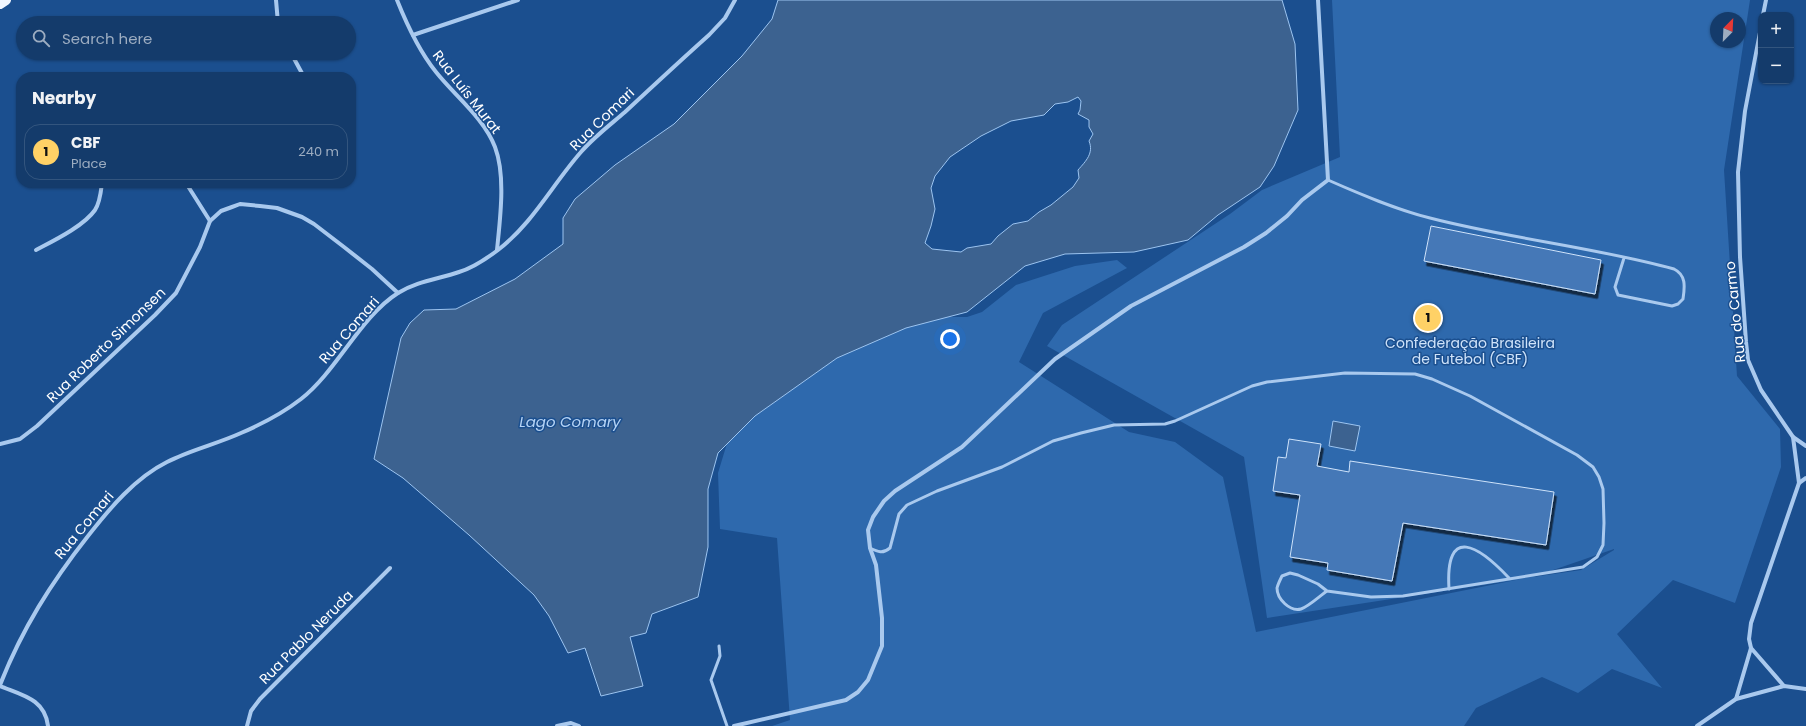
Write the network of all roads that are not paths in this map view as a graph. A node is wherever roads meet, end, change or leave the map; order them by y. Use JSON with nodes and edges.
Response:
{"nodes":[{"id":1,"x":6,"y":0,"type":"edge"},
{"id":2,"x":276,"y":0,"type":"edge"},
{"id":3,"x":397,"y":0,"type":"edge"},
{"id":4,"x":518,"y":0,"type":"edge"},
{"id":5,"x":735,"y":0,"type":"edge"},
{"id":6,"x":1318,"y":0,"type":"edge"},
{"id":7,"x":1766,"y":0,"type":"edge"},
{"id":8,"x":0,"y":4,"type":"edge"},
{"id":9,"x":1764,"y":12,"type":"edge"},
{"id":10,"x":277,"y":16,"type":"edge"},
{"id":11,"x":413,"y":35,"type":"junction"},
{"id":12,"x":1758,"y":43,"type":"edge"},
{"id":13,"x":295,"y":60,"type":"edge"},
{"id":14,"x":301,"y":72,"type":"edge"},
{"id":15,"x":1328,"y":180,"type":"junction"},
{"id":16,"x":101,"y":188,"type":"edge"},
{"id":17,"x":189,"y":188,"type":"edge"},
{"id":18,"x":210,"y":221,"type":"junction"},
{"id":19,"x":36,"y":250,"type":"dead end"},
{"id":20,"x":497,"y":250,"type":"junction"},
{"id":21,"x":1624,"y":258,"type":"junction"},
{"id":22,"x":398,"y":293,"type":"junction"},
{"id":23,"x":1793,"y":437,"type":"junction"},
{"id":24,"x":0,"y":444,"type":"edge"},
{"id":25,"x":1806,"y":446,"type":"edge"},
{"id":26,"x":1806,"y":478,"type":"edge"},
{"id":27,"x":1799,"y":483,"type":"junction"},
{"id":28,"x":870,"y":548,"type":"junction"},
{"id":29,"x":390,"y":568,"type":"dead end"},
{"id":30,"x":1509,"y":578,"type":"junction"},
{"id":31,"x":1449,"y":589,"type":"junction"},
{"id":32,"x":1327,"y":591,"type":"junction"},
{"id":33,"x":719,"y":646,"type":"dead end"},
{"id":34,"x":1751,"y":648,"type":"junction"},
{"id":35,"x":0,"y":686,"type":"edge"},
{"id":36,"x":1784,"y":686,"type":"junction"},
{"id":37,"x":1806,"y":689,"type":"edge"},
{"id":38,"x":1736,"y":699,"type":"junction"},
{"id":39,"x":48,"y":726,"type":"edge"},
{"id":40,"x":247,"y":726,"type":"edge"},
{"id":41,"x":558,"y":726,"type":"edge"},
{"id":42,"x":579,"y":726,"type":"edge"},
{"id":43,"x":727,"y":726,"type":"edge"},
{"id":44,"x":734,"y":726,"type":"edge"},
{"id":45,"x":1697,"y":726,"type":"edge"}],
"edges":[{"from":1,"to":8,"type":"main road"},
{"from":2,"to":10,"type":"street"},
{"from":3,"to":11,"type":"street","name":"Rua Luís Murat"},
{"from":4,"to":11,"type":"street"},
{"from":5,"to":20,"type":"street","name":"Rua Comari"},
{"from":6,"to":15,"type":"street"},
{"from":7,"to":9,"type":"street"},
{"from":11,"to":20,"type":"street","name":"Rua Luís Murat"},
{"from":12,"to":23,"type":"street","name":"Rua do Carmo"},
{"from":13,"to":14,"type":"street"},
{"from":15,"to":21,"type":"lane"},
{"from":15,"to":28,"type":"street"},
{"from":16,"to":19,"type":"street"},
{"from":17,"to":18,"type":"street"},
{"from":18,"to":22,"type":"street"},
{"from":18,"to":24,"type":"street","name":"Rua Roberto Simonsen"},
{"from":20,"to":22,"type":"street","name":"Rua Comari"},
{"from":21,"to":21,"type":"lane"},
{"from":22,"to":35,"type":"street","name":"Rua Comari"},
{"from":23,"to":25,"type":"street"},
{"from":23,"to":27,"type":"street","name":"Rua do Carmo"},
{"from":26,"to":27,"type":"street"},
{"from":27,"to":34,"type":"street","name":"Rua do Carmo"},
{"from":28,"to":30,"type":"lane"},
{"from":28,"to":44,"type":"street"},
{"from":29,"to":40,"type":"street","name":"Rua Pablo Neruda"},
{"from":30,"to":31,"type":"lane"},
{"from":30,"to":31,"type":"lane"},
{"from":31,"to":32,"type":"lane"},
{"from":32,"to":32,"type":"lane"},
{"from":33,"to":43,"type":"lane"},
{"from":34,"to":36,"type":"street"},
{"from":34,"to":38,"type":"street","name":"Rua do Carmo"},
{"from":35,"to":39,"type":"street"},
{"from":36,"to":37,"type":"street"},
{"from":36,"to":38,"type":"street"},
{"from":38,"to":45,"type":"street"},
{"from":41,"to":42,"type":"street"}]}
